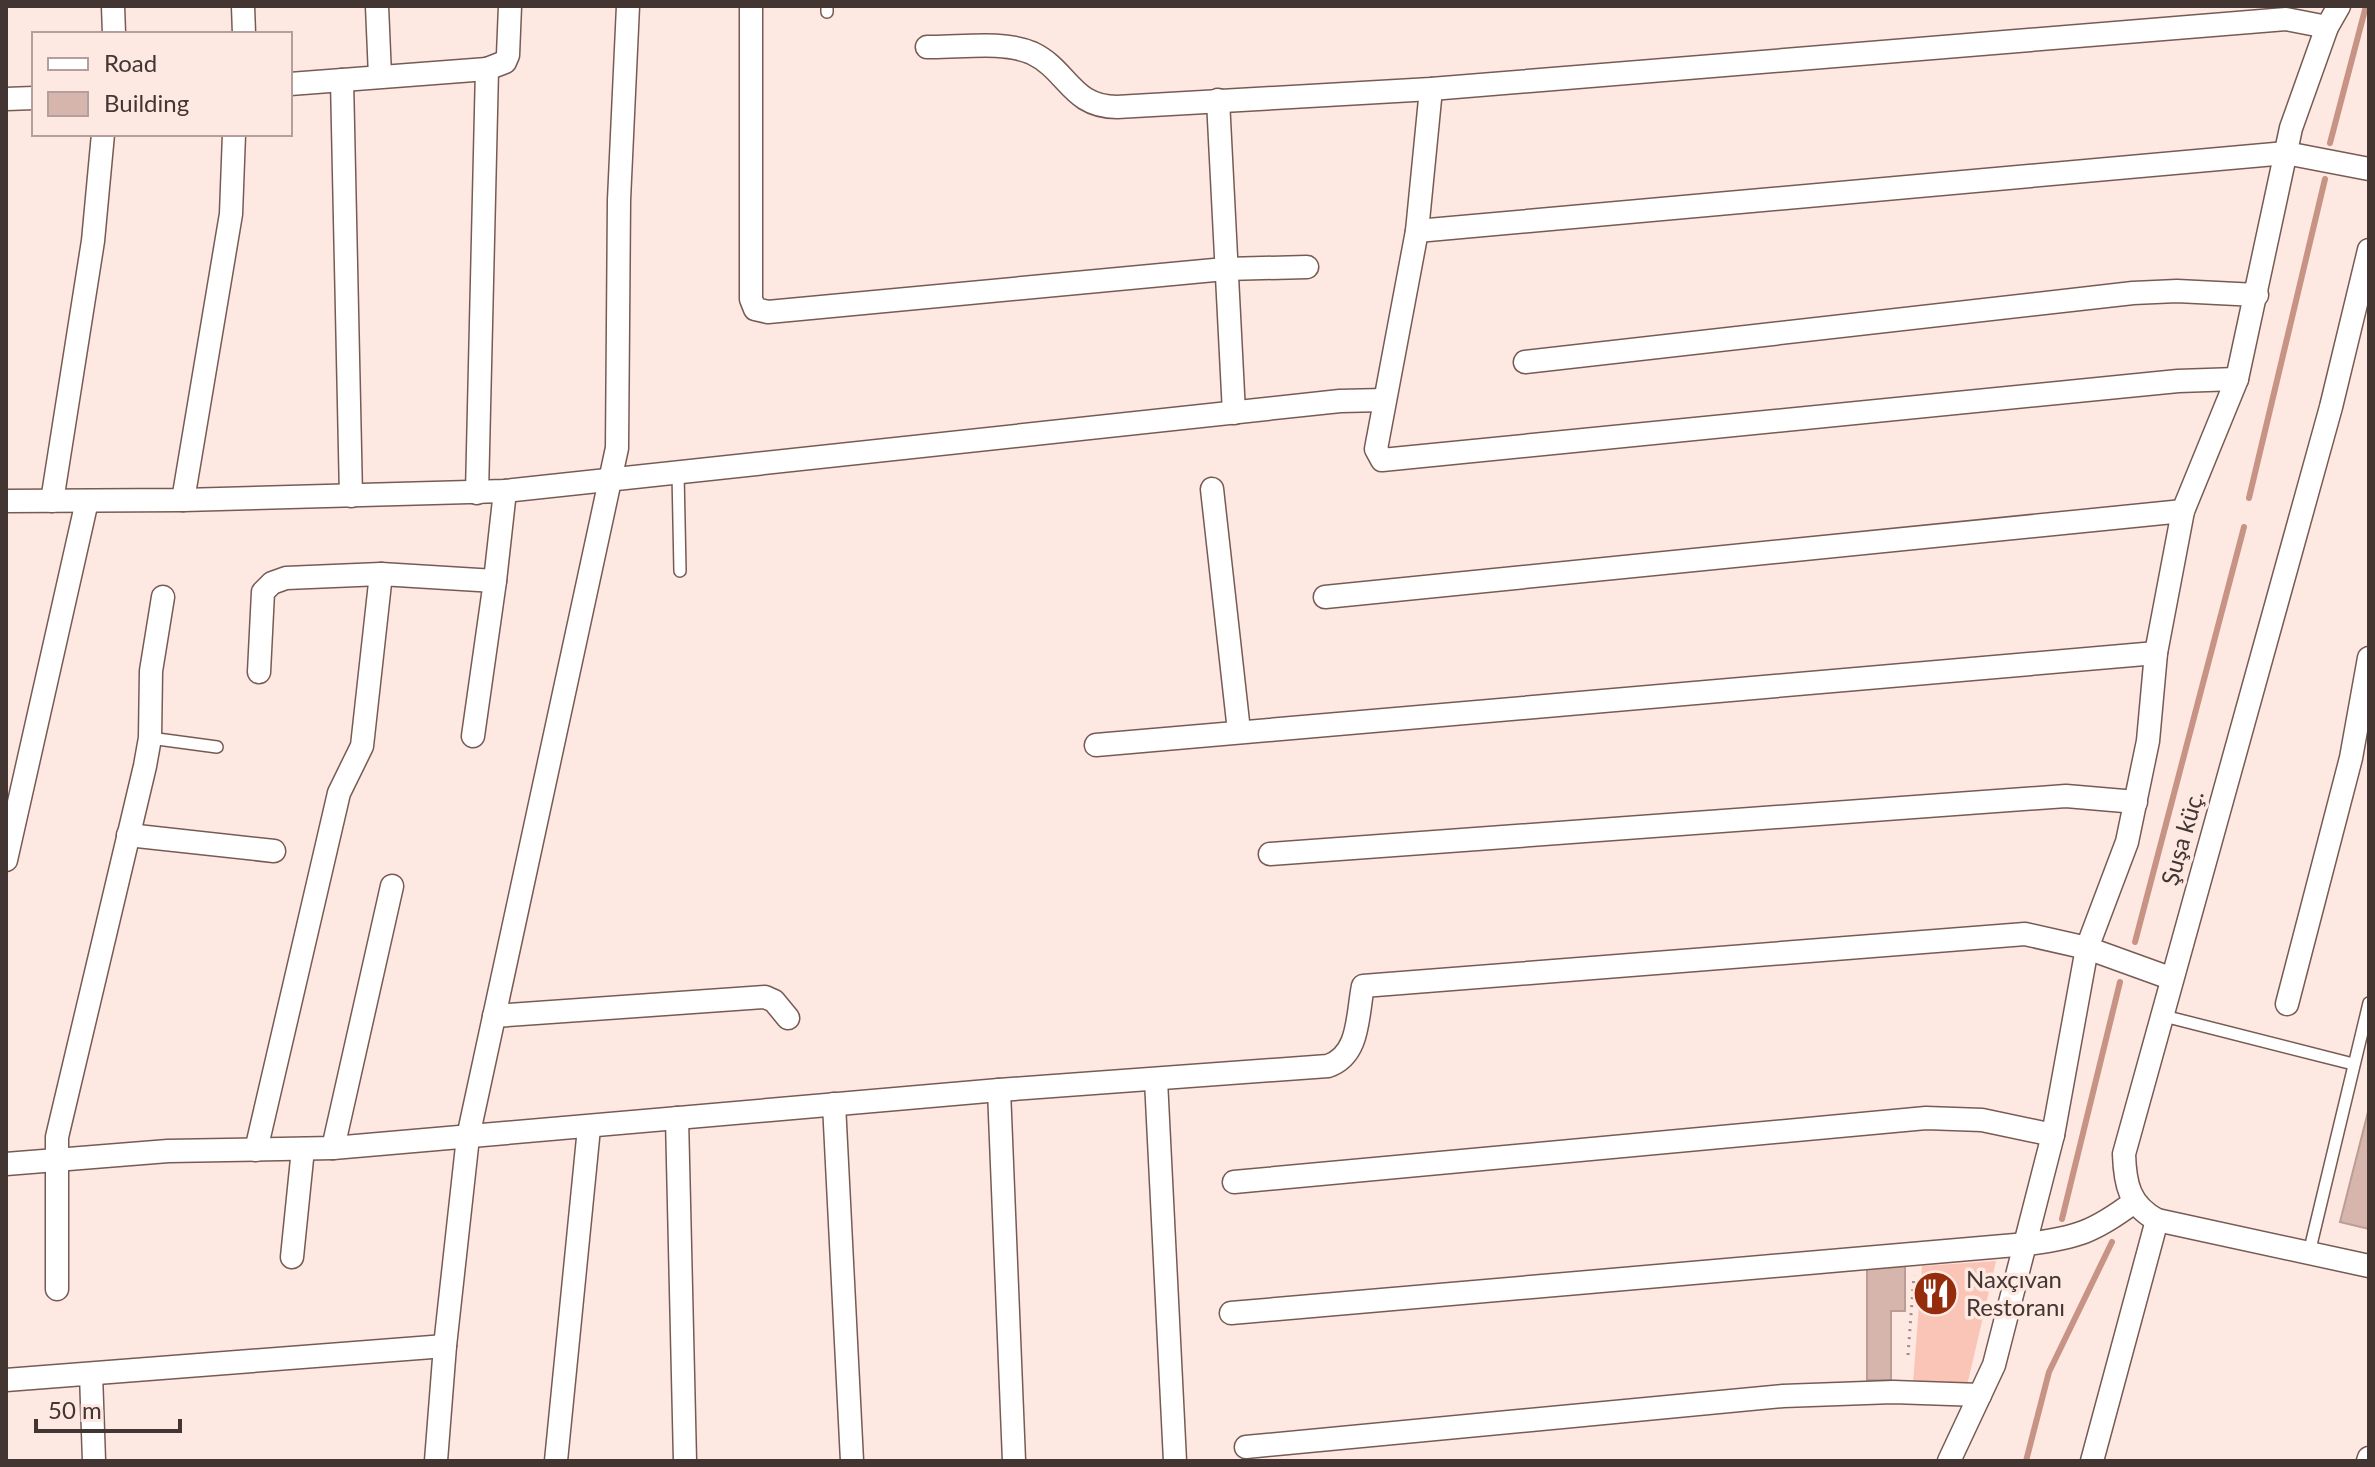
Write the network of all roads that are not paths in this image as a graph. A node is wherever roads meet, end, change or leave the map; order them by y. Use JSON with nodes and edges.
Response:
{"nodes":[{"id":1,"x":113,"y":6,"type":"edge"},
{"id":2,"x":243,"y":6,"type":"edge"},
{"id":3,"x":377,"y":6,"type":"edge"},
{"id":4,"x":510,"y":6,"type":"edge"},
{"id":5,"x":628,"y":6,"type":"edge"},
{"id":6,"x":751,"y":6,"type":"edge"},
{"id":7,"x":2339,"y":6,"type":"edge"},
{"id":8,"x":2327,"y":27,"type":"junction"},
{"id":9,"x":114,"y":32,"type":"edge"},
{"id":10,"x":244,"y":32,"type":"edge"},
{"id":11,"x":927,"y":47,"type":"dead end"},
{"id":12,"x":487,"y":69,"type":"junction"},
{"id":13,"x":380,"y":76,"type":"junction"},
{"id":14,"x":342,"y":80,"type":"junction"},
{"id":15,"x":292,"y":84,"type":"edge"},
{"id":16,"x":1431,"y":89,"type":"junction"},
{"id":17,"x":32,"y":98,"type":"edge"},
{"id":18,"x":6,"y":99,"type":"edge"},
{"id":19,"x":1218,"y":100,"type":"junction"},
{"id":20,"x":103,"y":136,"type":"edge"},
{"id":21,"x":234,"y":136,"type":"edge"},
{"id":22,"x":2286,"y":153,"type":"junction"},
{"id":23,"x":2369,"y":169,"type":"edge"},
{"id":24,"x":1417,"y":231,"type":"junction"},
{"id":25,"x":2369,"y":250,"type":"edge"},
{"id":26,"x":1307,"y":267,"type":"dead end"},
{"id":27,"x":1225,"y":269,"type":"junction"},
{"id":28,"x":2257,"y":295,"type":"junction"},
{"id":29,"x":1525,"y":362,"type":"dead end"},
{"id":30,"x":2237,"y":379,"type":"junction"},
{"id":31,"x":1384,"y":400,"type":"junction"},
{"id":32,"x":1234,"y":413,"type":"junction"},
{"id":33,"x":678,"y":473,"type":"junction"},
{"id":34,"x":612,"y":478,"type":"junction"},
{"id":35,"x":1212,"y":489,"type":"dead end"},
{"id":36,"x":505,"y":491,"type":"junction"},
{"id":37,"x":477,"y":493,"type":"junction"},
{"id":38,"x":351,"y":496,"type":"junction"},
{"id":39,"x":183,"y":500,"type":"junction"},
{"id":40,"x":6,"y":501,"type":"edge"},
{"id":41,"x":52,"y":501,"type":"junction"},
{"id":42,"x":87,"y":501,"type":"junction"},
{"id":43,"x":2183,"y":511,"type":"junction"},
{"id":44,"x":680,"y":571,"type":"dead end"},
{"id":45,"x":381,"y":574,"type":"junction"},
{"id":46,"x":495,"y":581,"type":"junction"},
{"id":47,"x":163,"y":597,"type":"dead end"},
{"id":48,"x":1325,"y":597,"type":"dead end"},
{"id":49,"x":2156,"y":653,"type":"junction"},
{"id":50,"x":2369,"y":658,"type":"edge"},
{"id":51,"x":259,"y":672,"type":"dead end"},
{"id":52,"x":1239,"y":731,"type":"junction"},
{"id":53,"x":473,"y":736,"type":"dead end"},
{"id":54,"x":150,"y":738,"type":"junction"},
{"id":55,"x":1096,"y":745,"type":"dead end"},
{"id":56,"x":217,"y":747,"type":"dead end"},
{"id":57,"x":2360,"y":760,"type":"edge"},
{"id":58,"x":2136,"y":802,"type":"junction"},
{"id":59,"x":128,"y":835,"type":"junction"},
{"id":60,"x":274,"y":851,"type":"dead end"},
{"id":61,"x":1270,"y":854,"type":"dead end"},
{"id":62,"x":6,"y":860,"type":"edge"},
{"id":63,"x":392,"y":886,"type":"dead end"},
{"id":64,"x":2087,"y":948,"type":"junction"},
{"id":65,"x":2170,"y":978,"type":"junction"},
{"id":66,"x":2369,"y":1003,"type":"edge"},
{"id":67,"x":2287,"y":1004,"type":"dead end"},
{"id":68,"x":2160,"y":1015,"type":"junction"},
{"id":69,"x":494,"y":1016,"type":"junction"},
{"id":70,"x":788,"y":1018,"type":"dead end"},
{"id":71,"x":2353,"y":1064,"type":"junction"},
{"id":72,"x":1156,"y":1080,"type":"junction"},
{"id":73,"x":999,"y":1090,"type":"junction"},
{"id":74,"x":834,"y":1104,"type":"junction"},
{"id":75,"x":677,"y":1118,"type":"junction"},
{"id":76,"x":589,"y":1128,"type":"junction"},
{"id":77,"x":2053,"y":1135,"type":"junction"},
{"id":78,"x":468,"y":1137,"type":"junction"},
{"id":79,"x":333,"y":1148,"type":"junction"},
{"id":80,"x":303,"y":1149,"type":"junction"},
{"id":81,"x":256,"y":1150,"type":"junction"},
{"id":82,"x":56,"y":1159,"type":"junction"},
{"id":83,"x":6,"y":1164,"type":"edge"},
{"id":84,"x":1234,"y":1182,"type":"dead end"},
{"id":85,"x":2134,"y":1202,"type":"junction"},
{"id":86,"x":2157,"y":1220,"type":"junction"},
{"id":87,"x":2027,"y":1244,"type":"junction"},
{"id":88,"x":2309,"y":1253,"type":"junction"},
{"id":89,"x":292,"y":1257,"type":"dead end"},
{"id":90,"x":2369,"y":1266,"type":"edge"},
{"id":91,"x":57,"y":1289,"type":"dead end"},
{"id":92,"x":1231,"y":1313,"type":"dead end"},
{"id":93,"x":445,"y":1346,"type":"junction"},
{"id":94,"x":91,"y":1374,"type":"junction"},
{"id":95,"x":6,"y":1380,"type":"edge"},
{"id":96,"x":1980,"y":1395,"type":"junction"},
{"id":97,"x":1246,"y":1447,"type":"dead end"},
{"id":98,"x":94,"y":1461,"type":"edge"},
{"id":99,"x":436,"y":1461,"type":"edge"},
{"id":100,"x":556,"y":1461,"type":"edge"},
{"id":101,"x":685,"y":1461,"type":"edge"},
{"id":102,"x":852,"y":1461,"type":"edge"},
{"id":103,"x":1014,"y":1461,"type":"edge"},
{"id":104,"x":1175,"y":1461,"type":"edge"},
{"id":105,"x":1949,"y":1461,"type":"edge"},
{"id":106,"x":2092,"y":1461,"type":"edge"}],
"edges":[{"from":1,"to":9,"type":"street"},
{"from":2,"to":10,"type":"street"},
{"from":3,"to":13,"type":"street"},
{"from":4,"to":12,"type":"street"},
{"from":5,"to":34,"type":"street"},
{"from":6,"to":27,"type":"street"},
{"from":7,"to":8,"type":"street"},
{"from":8,"to":16,"type":"street"},
{"from":8,"to":22,"type":"street"},
{"from":11,"to":19,"type":"street"},
{"from":12,"to":13,"type":"street"},
{"from":12,"to":37,"type":"street"},
{"from":13,"to":14,"type":"street"},
{"from":14,"to":15,"type":"street"},
{"from":14,"to":38,"type":"street"},
{"from":16,"to":19,"type":"street"},
{"from":16,"to":24,"type":"street"},
{"from":17,"to":18,"type":"street"},
{"from":19,"to":27,"type":"street"},
{"from":20,"to":41,"type":"street"},
{"from":21,"to":39,"type":"street"},
{"from":22,"to":23,"type":"street"},
{"from":22,"to":24,"type":"street"},
{"from":22,"to":28,"type":"street"},
{"from":24,"to":31,"type":"street"},
{"from":25,"to":65,"type":"street","name":"Şuşa küç."},
{"from":26,"to":27,"type":"street"},
{"from":27,"to":32,"type":"street"},
{"from":28,"to":29,"type":"street"},
{"from":28,"to":30,"type":"street"},
{"from":30,"to":31,"type":"street"},
{"from":30,"to":43,"type":"street"},
{"from":31,"to":32,"type":"street"},
{"from":32,"to":33,"type":"street"},
{"from":33,"to":34,"type":"street"},
{"from":33,"to":44,"type":"lane"},
{"from":34,"to":36,"type":"street"},
{"from":34,"to":69,"type":"street"},
{"from":35,"to":52,"type":"street"},
{"from":36,"to":37,"type":"street"},
{"from":36,"to":46,"type":"street"},
{"from":37,"to":38,"type":"street"},
{"from":38,"to":39,"type":"street"},
{"from":39,"to":42,"type":"street"},
{"from":40,"to":41,"type":"street"},
{"from":41,"to":42,"type":"street"},
{"from":42,"to":62,"type":"street"},
{"from":43,"to":48,"type":"street"},
{"from":43,"to":49,"type":"street"},
{"from":45,"to":46,"type":"street"},
{"from":45,"to":51,"type":"street"},
{"from":45,"to":81,"type":"street"},
{"from":46,"to":53,"type":"street"},
{"from":47,"to":54,"type":"street"},
{"from":49,"to":52,"type":"street"},
{"from":49,"to":58,"type":"street"},
{"from":50,"to":57,"type":"street"},
{"from":52,"to":55,"type":"street"},
{"from":54,"to":56,"type":"lane"},
{"from":54,"to":59,"type":"street"},
{"from":57,"to":67,"type":"street"},
{"from":58,"to":61,"type":"street"},
{"from":58,"to":64,"type":"street"},
{"from":59,"to":60,"type":"street"},
{"from":59,"to":82,"type":"street"},
{"from":63,"to":79,"type":"street"},
{"from":64,"to":65,"type":"street"},
{"from":64,"to":72,"type":"street"},
{"from":64,"to":77,"type":"street"},
{"from":65,"to":68,"type":"street","name":"Şuşa küç."},
{"from":66,"to":71,"type":"lane"},
{"from":68,"to":71,"type":"lane"},
{"from":68,"to":85,"type":"street","name":"Şuşa küç."},
{"from":69,"to":70,"type":"street"},
{"from":69,"to":78,"type":"street"},
{"from":71,"to":88,"type":"lane"},
{"from":72,"to":73,"type":"street"},
{"from":72,"to":104,"type":"street"},
{"from":73,"to":74,"type":"street"},
{"from":73,"to":103,"type":"street"},
{"from":74,"to":75,"type":"street"},
{"from":74,"to":102,"type":"street"},
{"from":75,"to":76,"type":"street"},
{"from":75,"to":101,"type":"street"},
{"from":76,"to":78,"type":"street"},
{"from":76,"to":100,"type":"street"},
{"from":77,"to":84,"type":"street"},
{"from":77,"to":87,"type":"street"},
{"from":78,"to":79,"type":"street"},
{"from":78,"to":93,"type":"street"},
{"from":79,"to":80,"type":"street"},
{"from":80,"to":81,"type":"street"},
{"from":80,"to":89,"type":"street"},
{"from":81,"to":82,"type":"street"},
{"from":82,"to":83,"type":"street"},
{"from":82,"to":91,"type":"street"},
{"from":85,"to":86,"type":"street"},
{"from":85,"to":87,"type":"street"},
{"from":86,"to":88,"type":"street"},
{"from":86,"to":106,"type":"street"},
{"from":87,"to":92,"type":"street"},
{"from":87,"to":96,"type":"street"},
{"from":88,"to":90,"type":"street"},
{"from":93,"to":94,"type":"street"},
{"from":93,"to":99,"type":"street"},
{"from":94,"to":95,"type":"street"},
{"from":94,"to":98,"type":"street"},
{"from":96,"to":97,"type":"street"},
{"from":96,"to":105,"type":"street"}]}
